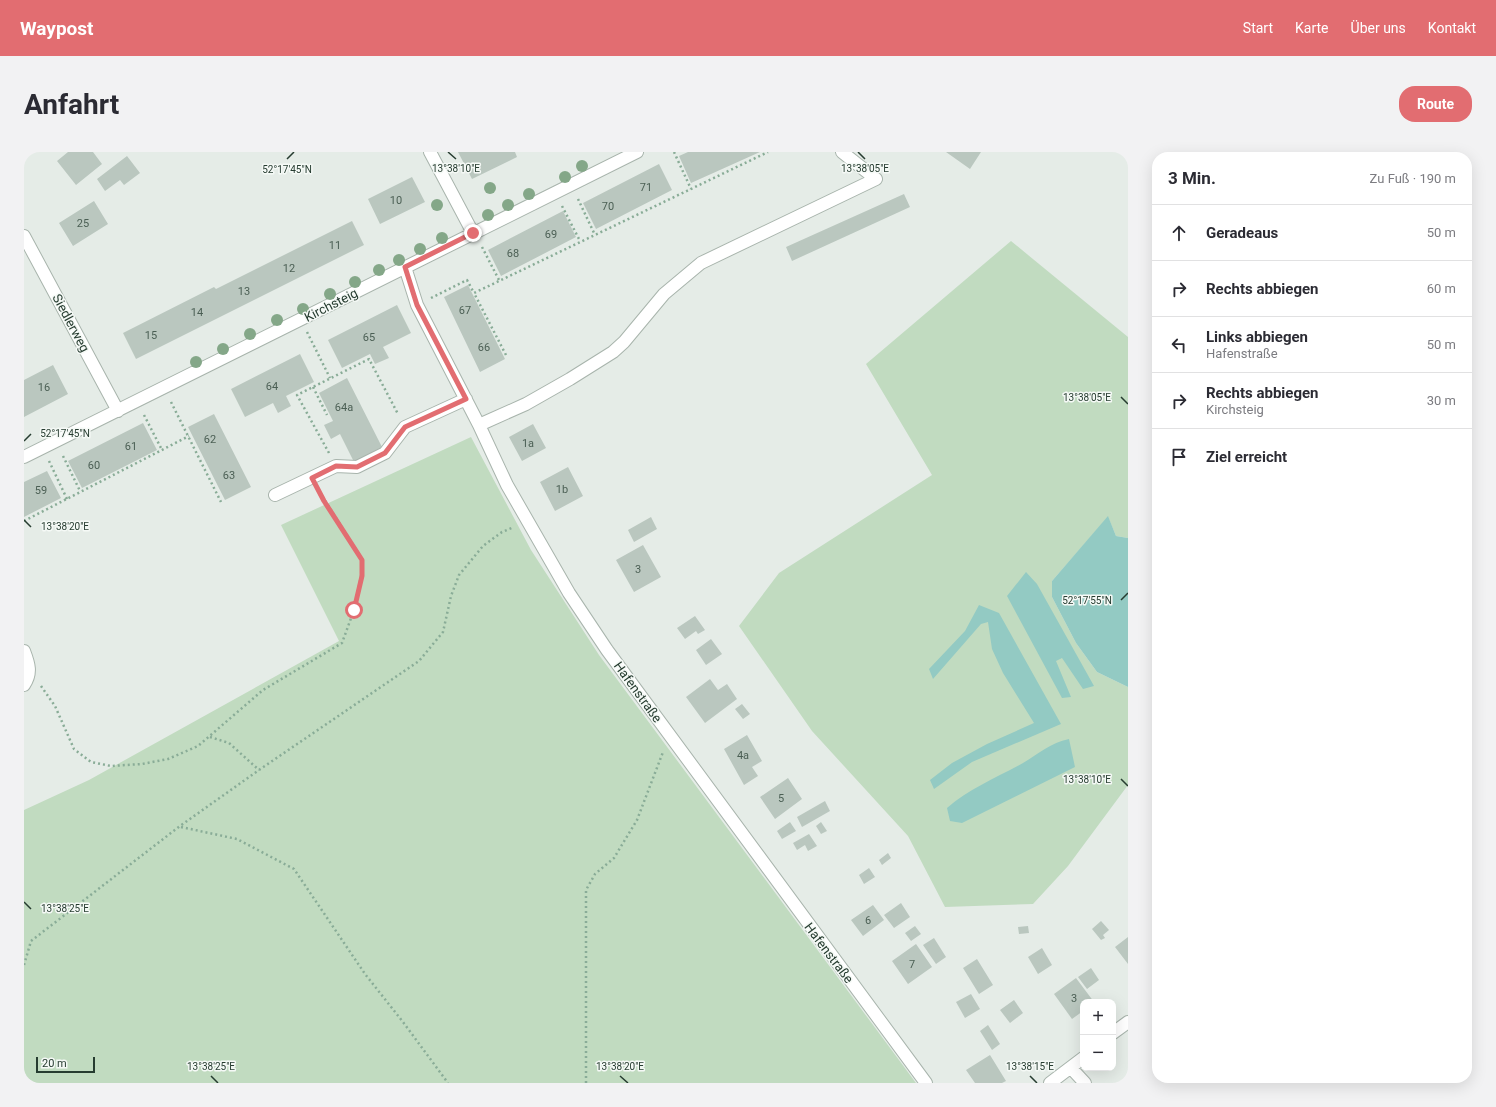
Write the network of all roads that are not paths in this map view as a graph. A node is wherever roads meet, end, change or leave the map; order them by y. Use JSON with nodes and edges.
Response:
{"nodes":[{"id":1,"x":430,"y":152,"type":"edge"},
{"id":2,"x":637,"y":152,"type":"edge"},
{"id":3,"x":842,"y":152,"type":"edge"},
{"id":4,"x":473,"y":233,"type":"junction"},
{"id":5,"x":24,"y":236,"type":"edge"},
{"id":6,"x":405,"y":267,"type":"junction"},
{"id":7,"x":466,"y":399,"type":"junction"},
{"id":8,"x":118,"y":410,"type":"junction"},
{"id":9,"x":479,"y":425,"type":"junction"},
{"id":10,"x":24,"y":457,"type":"edge"},
{"id":11,"x":276,"y":495,"type":"dead end"},
{"id":12,"x":24,"y":651,"type":"edge"},
{"id":13,"x":24,"y":685,"type":"edge"},
{"id":14,"x":1128,"y":1022,"type":"edge"},
{"id":15,"x":1116,"y":1032,"type":"edge"},
{"id":16,"x":1080,"y":1060,"type":"edge"},
{"id":17,"x":1071,"y":1068,"type":"junction"},
{"id":18,"x":926,"y":1083,"type":"edge"},
{"id":19,"x":1050,"y":1083,"type":"edge"},
{"id":20,"x":1085,"y":1083,"type":"edge"}],
"edges":[{"from":1,"to":4,"type":"street"},
{"from":2,"to":4,"type":"street","name":"Kirchsteig"},
{"from":3,"to":9,"type":"street"},
{"from":4,"to":6,"type":"street","name":"Kirchsteig"},
{"from":5,"to":8,"type":"street","name":"Siedlerweg"},
{"from":6,"to":7,"type":"street","name":"Hafenstraße"},
{"from":6,"to":8,"type":"street","name":"Kirchsteig"},
{"from":7,"to":9,"type":"street","name":"Hafenstraße"},
{"from":7,"to":11,"type":"street"},
{"from":8,"to":10,"type":"street","name":"Kirchsteig"},
{"from":9,"to":18,"type":"street","name":"Hafenstraße"},
{"from":12,"to":13,"type":"street"},
{"from":14,"to":15,"type":"street"},
{"from":16,"to":17,"type":"street"},
{"from":17,"to":19,"type":"street"},
{"from":17,"to":20,"type":"street"}]}
